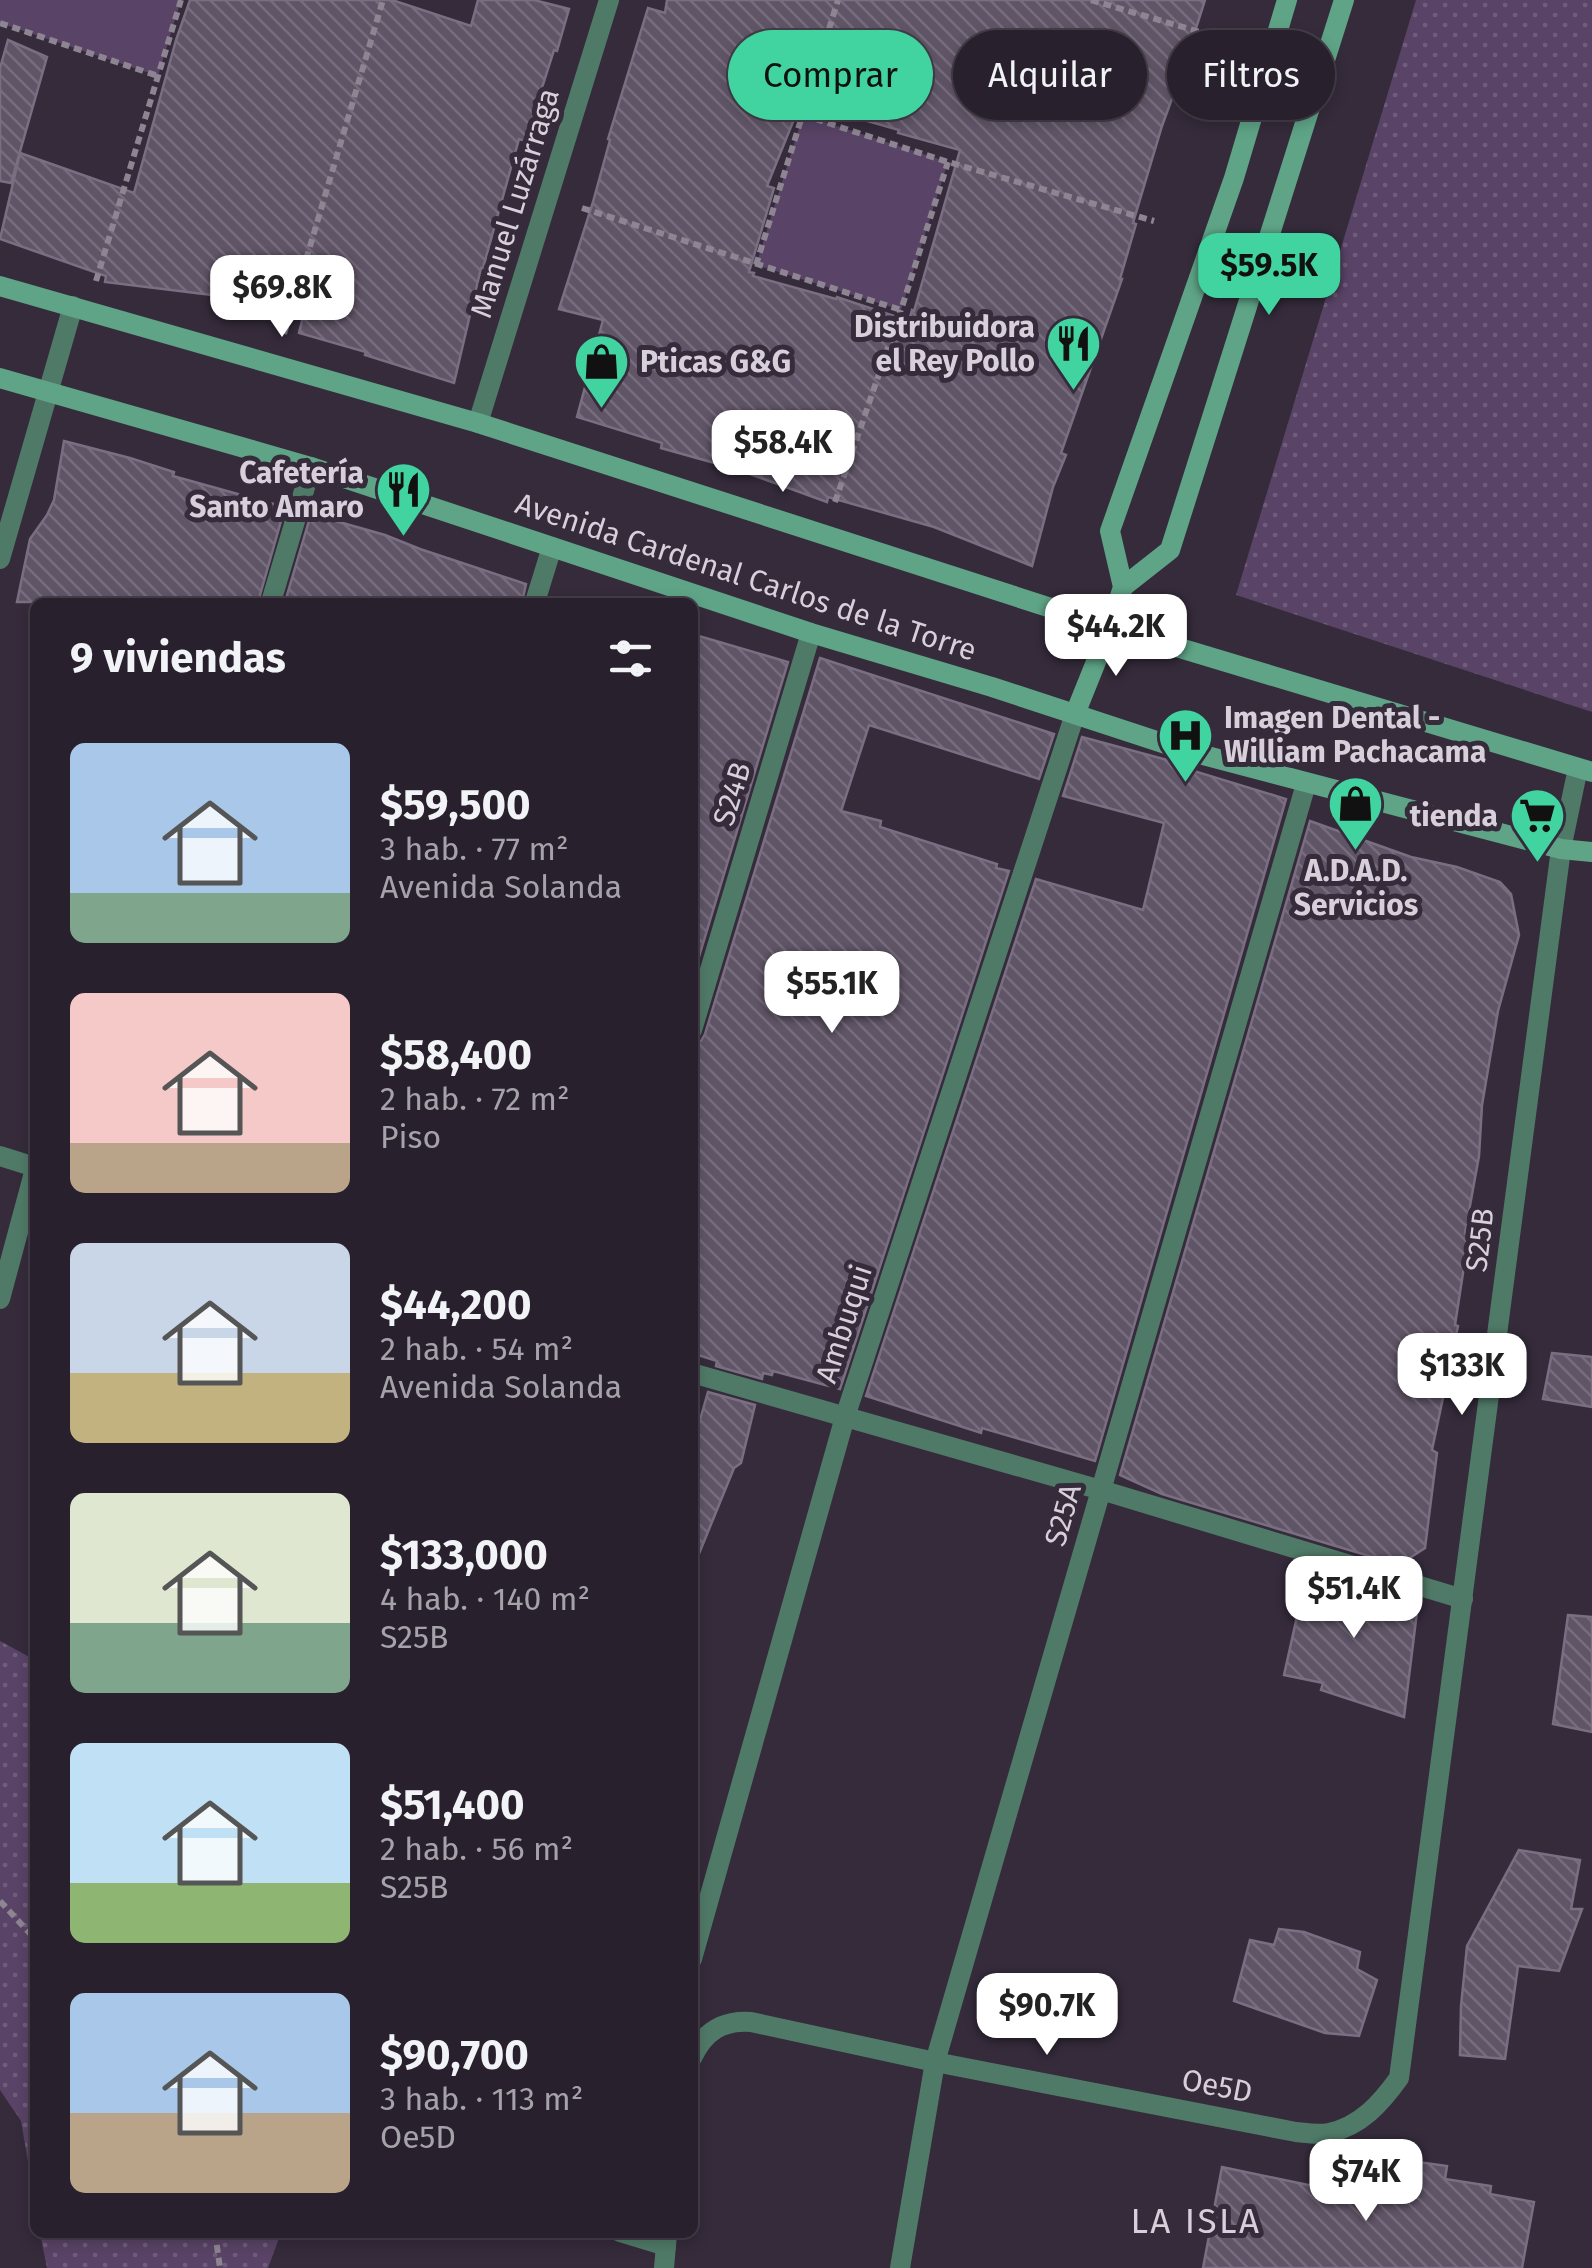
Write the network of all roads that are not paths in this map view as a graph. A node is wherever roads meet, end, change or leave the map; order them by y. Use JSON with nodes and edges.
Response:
{"nodes":[{"id":1,"x":610,"y":0,"type":"edge"},
{"id":2,"x":1288,"y":0,"type":"edge"},
{"id":3,"x":1344,"y":0,"type":"edge"},
{"id":4,"x":0,"y":286,"type":"edge"},
{"id":5,"x":73,"y":306,"type":"junction"},
{"id":6,"x":0,"y":378,"type":"edge"},
{"id":7,"x":49,"y":392,"type":"junction"},
{"id":8,"x":478,"y":423,"type":"junction"},
{"id":9,"x":311,"y":467,"type":"junction"},
{"id":10,"x":552,"y":547,"type":"junction"},
{"id":11,"x":0,"y":559,"type":"edge"},
{"id":12,"x":1122,"y":586,"type":"junction"},
{"id":13,"x":272,"y":598,"type":"edge"},
{"id":14,"x":537,"y":598,"type":"edge"},
{"id":15,"x":1110,"y":626,"type":"junction"},
{"id":16,"x":811,"y":633,"type":"junction"},
{"id":17,"x":1075,"y":714,"type":"junction"},
{"id":18,"x":1585,"y":770,"type":"edge"},
{"id":19,"x":1306,"y":784,"type":"junction"},
{"id":20,"x":1561,"y":849,"type":"junction"},
{"id":21,"x":1592,"y":852,"type":"edge"},
{"id":22,"x":698,"y":1010,"type":"edge"},
{"id":23,"x":0,"y":1156,"type":"edge"},
{"id":24,"x":30,"y":1166,"type":"edge"},
{"id":25,"x":30,"y":1187,"type":"edge"},
{"id":26,"x":0,"y":1300,"type":"edge"},
{"id":27,"x":698,"y":1375,"type":"edge"},
{"id":28,"x":845,"y":1416,"type":"junction"},
{"id":29,"x":1101,"y":1490,"type":"junction"},
{"id":30,"x":1463,"y":1599,"type":"junction"},
{"id":31,"x":698,"y":1939,"type":"edge"},
{"id":32,"x":698,"y":2046,"type":"edge"},
{"id":33,"x":935,"y":2062,"type":"junction"},
{"id":34,"x":1400,"y":2078,"type":"joint"},
{"id":35,"x":666,"y":2239,"type":"edge"},
{"id":36,"x":664,"y":2268,"type":"edge"},
{"id":37,"x":900,"y":2268,"type":"edge"}],
"edges":[{"from":1,"to":8,"type":"street","name":"Manuel Luzárraga"},
{"from":2,"to":12,"type":"street"},
{"from":3,"to":12,"type":"street"},
{"from":4,"to":5,"type":"street"},
{"from":5,"to":7,"type":"street"},
{"from":5,"to":8,"type":"street"},
{"from":6,"to":7,"type":"street","name":"Avenida Cardenal Carlos de la Torre"},
{"from":7,"to":9,"type":"street","name":"Avenida Cardenal Carlos de la Torre"},
{"from":7,"to":11,"type":"street"},
{"from":8,"to":15,"type":"street"},
{"from":9,"to":10,"type":"street","name":"Avenida Cardenal Carlos de la Torre"},
{"from":9,"to":13,"type":"street"},
{"from":10,"to":14,"type":"street"},
{"from":10,"to":16,"type":"street","name":"Avenida Cardenal Carlos de la Torre"},
{"from":12,"to":15,"type":"street"},
{"from":15,"to":17,"type":"street"},
{"from":15,"to":18,"type":"street"},
{"from":16,"to":17,"type":"street","name":"Avenida Cardenal Carlos de la Torre"},
{"from":16,"to":22,"type":"street","name":"S24B"},
{"from":17,"to":19,"type":"street","name":"Avenida Cardenal Carlos de la Torre"},
{"from":17,"to":28,"type":"street","name":"Ambuqui"},
{"from":18,"to":20,"type":"street","name":"S25B"},
{"from":19,"to":20,"type":"street","name":"Avenida Cardenal Carlos de la Torre"},
{"from":19,"to":29,"type":"street","name":"S25A"},
{"from":20,"to":21,"type":"street","name":"Avenida Cardenal Carlos de la Torre"},
{"from":20,"to":30,"type":"street","name":"S25B"},
{"from":23,"to":24,"type":"street"},
{"from":25,"to":26,"type":"street"},
{"from":27,"to":28,"type":"street"},
{"from":28,"to":29,"type":"street"},
{"from":28,"to":31,"type":"street","name":"Ambuqui"},
{"from":29,"to":30,"type":"street"},
{"from":29,"to":33,"type":"street","name":"S25A"},
{"from":30,"to":34,"type":"street","name":"S25B"},
{"from":32,"to":33,"type":"street","name":"Oe5D"},
{"from":33,"to":34,"type":"street","name":"Oe5D"},
{"from":33,"to":37,"type":"street","name":"S25A"},
{"from":35,"to":36,"type":"street"}]}
